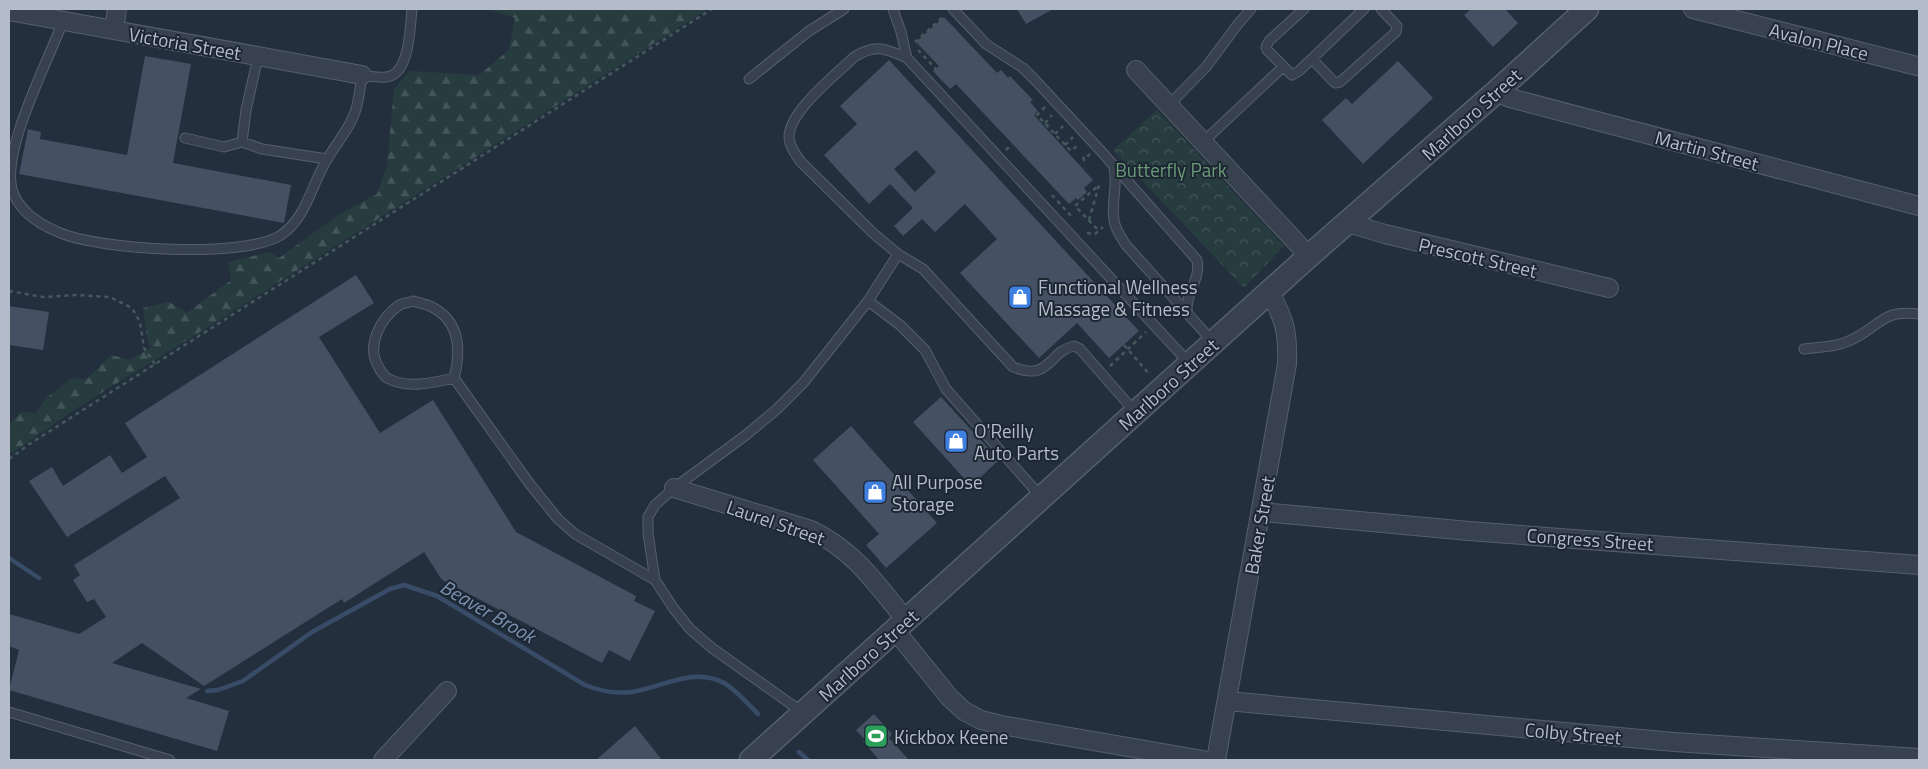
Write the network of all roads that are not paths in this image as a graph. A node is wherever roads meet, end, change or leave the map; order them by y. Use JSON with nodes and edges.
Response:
{"nodes":[{"id":1,"x":117,"y":9,"type":"edge"},
{"id":2,"x":412,"y":9,"type":"edge"},
{"id":3,"x":844,"y":9,"type":"edge"},
{"id":4,"x":893,"y":9,"type":"edge"},
{"id":5,"x":1251,"y":9,"type":"edge"},
{"id":6,"x":1304,"y":9,"type":"edge"},
{"id":7,"x":1364,"y":9,"type":"edge"},
{"id":8,"x":1381,"y":9,"type":"edge"},
{"id":9,"x":1587,"y":9,"type":"edge"},
{"id":10,"x":1693,"y":9,"type":"edge"},
{"id":11,"x":9,"y":11,"type":"edge"},
{"id":12,"x":949,"y":12,"type":"edge"},
{"id":13,"x":63,"y":21,"type":"junction"},
{"id":14,"x":114,"y":30,"type":"junction"},
{"id":15,"x":258,"y":57,"type":"junction"},
{"id":16,"x":907,"y":58,"type":"junction"},
{"id":17,"x":1312,"y":59,"type":"junction"},
{"id":18,"x":1916,"y":66,"type":"dead end"},
{"id":19,"x":1283,"y":67,"type":"junction"},
{"id":20,"x":1136,"y":70,"type":"dead end"},
{"id":21,"x":362,"y":75,"type":"junction"},
{"id":22,"x":749,"y":79,"type":"dead end"},
{"id":23,"x":1496,"y":92,"type":"junction"},
{"id":24,"x":1168,"y":105,"type":"junction"},
{"id":25,"x":185,"y":138,"type":"dead end"},
{"id":26,"x":242,"y":142,"type":"junction"},
{"id":27,"x":1203,"y":142,"type":"junction"},
{"id":28,"x":327,"y":159,"type":"junction"},
{"id":29,"x":1114,"y":166,"type":"junction"},
{"id":30,"x":1919,"y":206,"type":"edge"},
{"id":31,"x":1348,"y":223,"type":"junction"},
{"id":32,"x":898,"y":254,"type":"junction"},
{"id":33,"x":1309,"y":256,"type":"junction"},
{"id":34,"x":1609,"y":288,"type":"dead end"},
{"id":35,"x":1270,"y":292,"type":"junction"},
{"id":36,"x":868,"y":301,"type":"junction"},
{"id":37,"x":1187,"y":312,"type":"junction"},
{"id":38,"x":1919,"y":314,"type":"edge"},
{"id":39,"x":1214,"y":343,"type":"junction"},
{"id":40,"x":1804,"y":349,"type":"dead end"},
{"id":41,"x":1190,"y":364,"type":"junction"},
{"id":42,"x":454,"y":378,"type":"junction"},
{"id":43,"x":1136,"y":413,"type":"junction"},
{"id":44,"x":674,"y":488,"type":"junction"},
{"id":45,"x":1042,"y":498,"type":"junction"},
{"id":46,"x":1261,"y":512,"type":"junction"},
{"id":47,"x":1919,"y":565,"type":"edge"},
{"id":48,"x":655,"y":580,"type":"junction"},
{"id":49,"x":901,"y":625,"type":"junction"},
{"id":50,"x":447,"y":691,"type":"dead end"},
{"id":51,"x":1227,"y":701,"type":"junction"},
{"id":52,"x":9,"y":712,"type":"edge"},
{"id":53,"x":803,"y":713,"type":"junction"},
{"id":54,"x":1919,"y":758,"type":"edge"},
{"id":55,"x":170,"y":760,"type":"edge"},
{"id":56,"x":383,"y":760,"type":"edge"},
{"id":57,"x":751,"y":760,"type":"edge"},
{"id":58,"x":1203,"y":760,"type":"edge"},
{"id":59,"x":1216,"y":760,"type":"edge"}],
"edges":[{"from":1,"to":14,"type":"street"},
{"from":2,"to":21,"type":"lane"},
{"from":3,"to":22,"type":"lane"},
{"from":4,"to":16,"type":"lane"},
{"from":5,"to":24,"type":"lane"},
{"from":6,"to":19,"type":"lane"},
{"from":7,"to":17,"type":"lane"},
{"from":8,"to":17,"type":"lane"},
{"from":9,"to":23,"type":"street","name":"Marlboro Street"},
{"from":10,"to":18,"type":"street","name":"Avalon Place"},
{"from":11,"to":13,"type":"street","name":"Victoria Street"},
{"from":12,"to":29,"type":"lane"},
{"from":13,"to":14,"type":"street","name":"Victoria Street"},
{"from":13,"to":28,"type":"lane"},
{"from":14,"to":15,"type":"street","name":"Victoria Street"},
{"from":15,"to":21,"type":"street","name":"Victoria Street"},
{"from":15,"to":26,"type":"lane"},
{"from":16,"to":32,"type":"lane"},
{"from":16,"to":41,"type":"lane"},
{"from":17,"to":19,"type":"lane"},
{"from":19,"to":27,"type":"lane"},
{"from":20,"to":24,"type":"street"},
{"from":21,"to":28,"type":"lane"},
{"from":23,"to":30,"type":"street","name":"Martin Street"},
{"from":23,"to":31,"type":"street","name":"Marlboro Street"},
{"from":24,"to":27,"type":"street"},
{"from":25,"to":26,"type":"lane"},
{"from":26,"to":28,"type":"lane"},
{"from":27,"to":33,"type":"street"},
{"from":29,"to":37,"type":"lane"},
{"from":29,"to":37,"type":"lane"},
{"from":31,"to":33,"type":"street","name":"Marlboro Street"},
{"from":31,"to":34,"type":"street","name":"Prescott Street"},
{"from":32,"to":36,"type":"lane"},
{"from":32,"to":43,"type":"lane"},
{"from":33,"to":35,"type":"street","name":"Marlboro Street"},
{"from":35,"to":39,"type":"street","name":"Marlboro Street"},
{"from":35,"to":46,"type":"street","name":"Baker Street"},
{"from":36,"to":44,"type":"lane"},
{"from":36,"to":45,"type":"lane"},
{"from":37,"to":39,"type":"lane"},
{"from":38,"to":40,"type":"lane"},
{"from":39,"to":41,"type":"street","name":"Marlboro Street"},
{"from":41,"to":43,"type":"street","name":"Marlboro Street"},
{"from":42,"to":42,"type":"lane"},
{"from":42,"to":48,"type":"lane"},
{"from":43,"to":45,"type":"street","name":"Marlboro Street"},
{"from":44,"to":48,"type":"lane"},
{"from":44,"to":49,"type":"street","name":"Laurel Street"},
{"from":45,"to":49,"type":"street","name":"Marlboro Street"},
{"from":46,"to":47,"type":"street","name":"Congress Street"},
{"from":46,"to":51,"type":"street","name":"Baker Street"},
{"from":48,"to":53,"type":"lane"},
{"from":49,"to":53,"type":"street","name":"Marlboro Street"},
{"from":49,"to":58,"type":"street","name":"Laurel Street"},
{"from":50,"to":56,"type":"street"},
{"from":51,"to":54,"type":"street","name":"Colby Street"},
{"from":51,"to":59,"type":"street","name":"Baker Street"},
{"from":52,"to":55,"type":"lane"},
{"from":53,"to":57,"type":"street","name":"Marlboro Street"}]}
